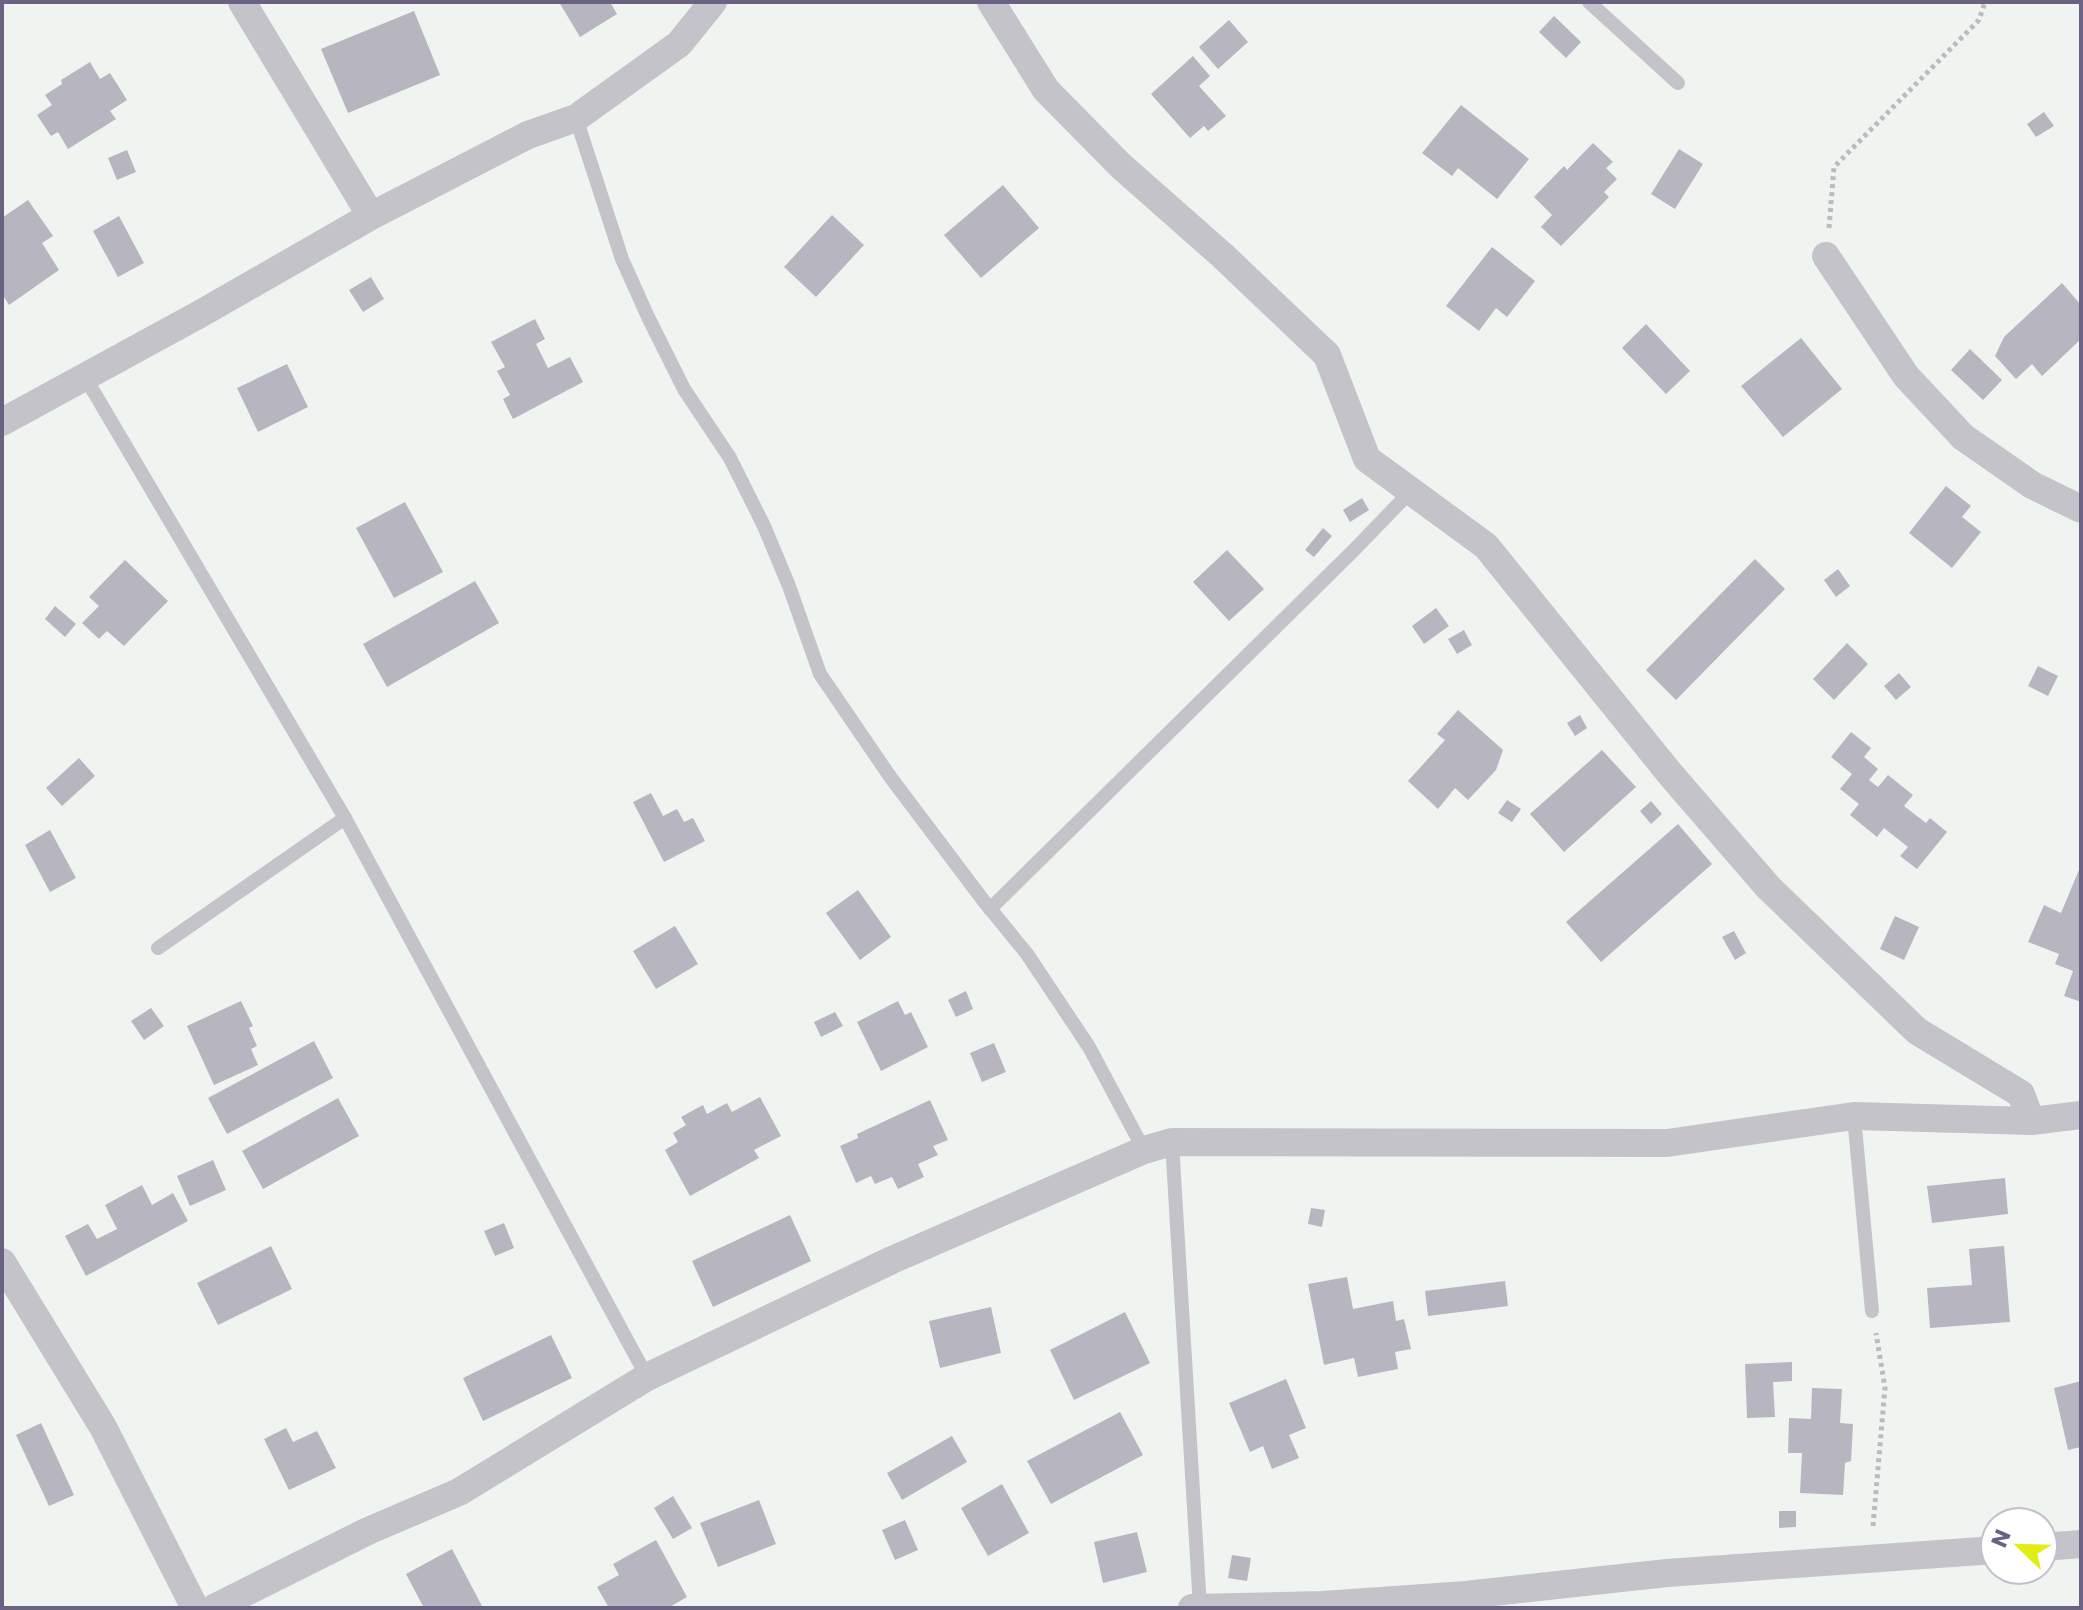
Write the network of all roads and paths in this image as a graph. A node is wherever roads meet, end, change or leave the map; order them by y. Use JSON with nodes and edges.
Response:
{"nodes":[{"id":1,"x":242,"y":2,"type":"edge"},
{"id":2,"x":713,"y":2,"type":"edge"},
{"id":3,"x":991,"y":2,"type":"edge"},
{"id":4,"x":1589,"y":2,"type":"edge"},
{"id":5,"x":1985,"y":2,"type":"edge"},
{"id":6,"x":1678,"y":83,"type":"dead end"},
{"id":7,"x":576,"y":118,"type":"junction"},
{"id":8,"x":371,"y":216,"type":"junction"},
{"id":9,"x":1826,"y":256,"type":"joint"},
{"id":10,"x":85,"y":377,"type":"junction"},
{"id":11,"x":2,"y":422,"type":"edge"},
{"id":12,"x":1411,"y":491,"type":"junction"},
{"id":13,"x":2081,"y":509,"type":"edge"},
{"id":14,"x":345,"y":818,"type":"junction"},
{"id":15,"x":990,"y":909,"type":"junction"},
{"id":16,"x":158,"y":948,"type":"dead end"},
{"id":17,"x":2081,"y":1115,"type":"edge"},
{"id":18,"x":1854,"y":1116,"type":"junction"},
{"id":19,"x":2031,"y":1121,"type":"junction"},
{"id":20,"x":1172,"y":1142,"type":"junction"},
{"id":21,"x":1144,"y":1150,"type":"junction"},
{"id":22,"x":2,"y":1262,"type":"edge"},
{"id":23,"x":1872,"y":1311,"type":"joint"},
{"id":24,"x":647,"y":1377,"type":"junction"},
{"id":25,"x":2081,"y":1544,"type":"edge"},
{"id":26,"x":2059,"y":1546,"type":"edge"},
{"id":27,"x":1979,"y":1551,"type":"edge"},
{"id":28,"x":1870,"y":1559,"type":"junction"},
{"id":29,"x":195,"y":1608,"type":"edge"},
{"id":30,"x":214,"y":1608,"type":"edge"},
{"id":31,"x":1192,"y":1608,"type":"edge"},
{"id":32,"x":1200,"y":1608,"type":"edge"}],
"edges":[{"from":1,"to":8,"type":"street"},
{"from":2,"to":7,"type":"street"},
{"from":3,"to":12,"type":"street"},
{"from":4,"to":6,"type":"lane"},
{"from":5,"to":9,"type":"path"},
{"from":7,"to":8,"type":"street"},
{"from":7,"to":15,"type":"lane"},
{"from":8,"to":10,"type":"street"},
{"from":9,"to":13,"type":"street"},
{"from":10,"to":11,"type":"street"},
{"from":10,"to":14,"type":"lane"},
{"from":12,"to":15,"type":"lane"},
{"from":12,"to":19,"type":"street"},
{"from":14,"to":16,"type":"lane"},
{"from":14,"to":24,"type":"lane"},
{"from":15,"to":21,"type":"lane"},
{"from":17,"to":19,"type":"street"},
{"from":18,"to":19,"type":"street"},
{"from":18,"to":20,"type":"street"},
{"from":18,"to":23,"type":"lane"},
{"from":20,"to":21,"type":"street"},
{"from":20,"to":32,"type":"lane"},
{"from":21,"to":24,"type":"street"},
{"from":22,"to":29,"type":"street"},
{"from":23,"to":28,"type":"path"},
{"from":24,"to":30,"type":"street"},
{"from":25,"to":26,"type":"street"},
{"from":27,"to":28,"type":"street"},
{"from":28,"to":32,"type":"street"},
{"from":31,"to":32,"type":"street"}]}
